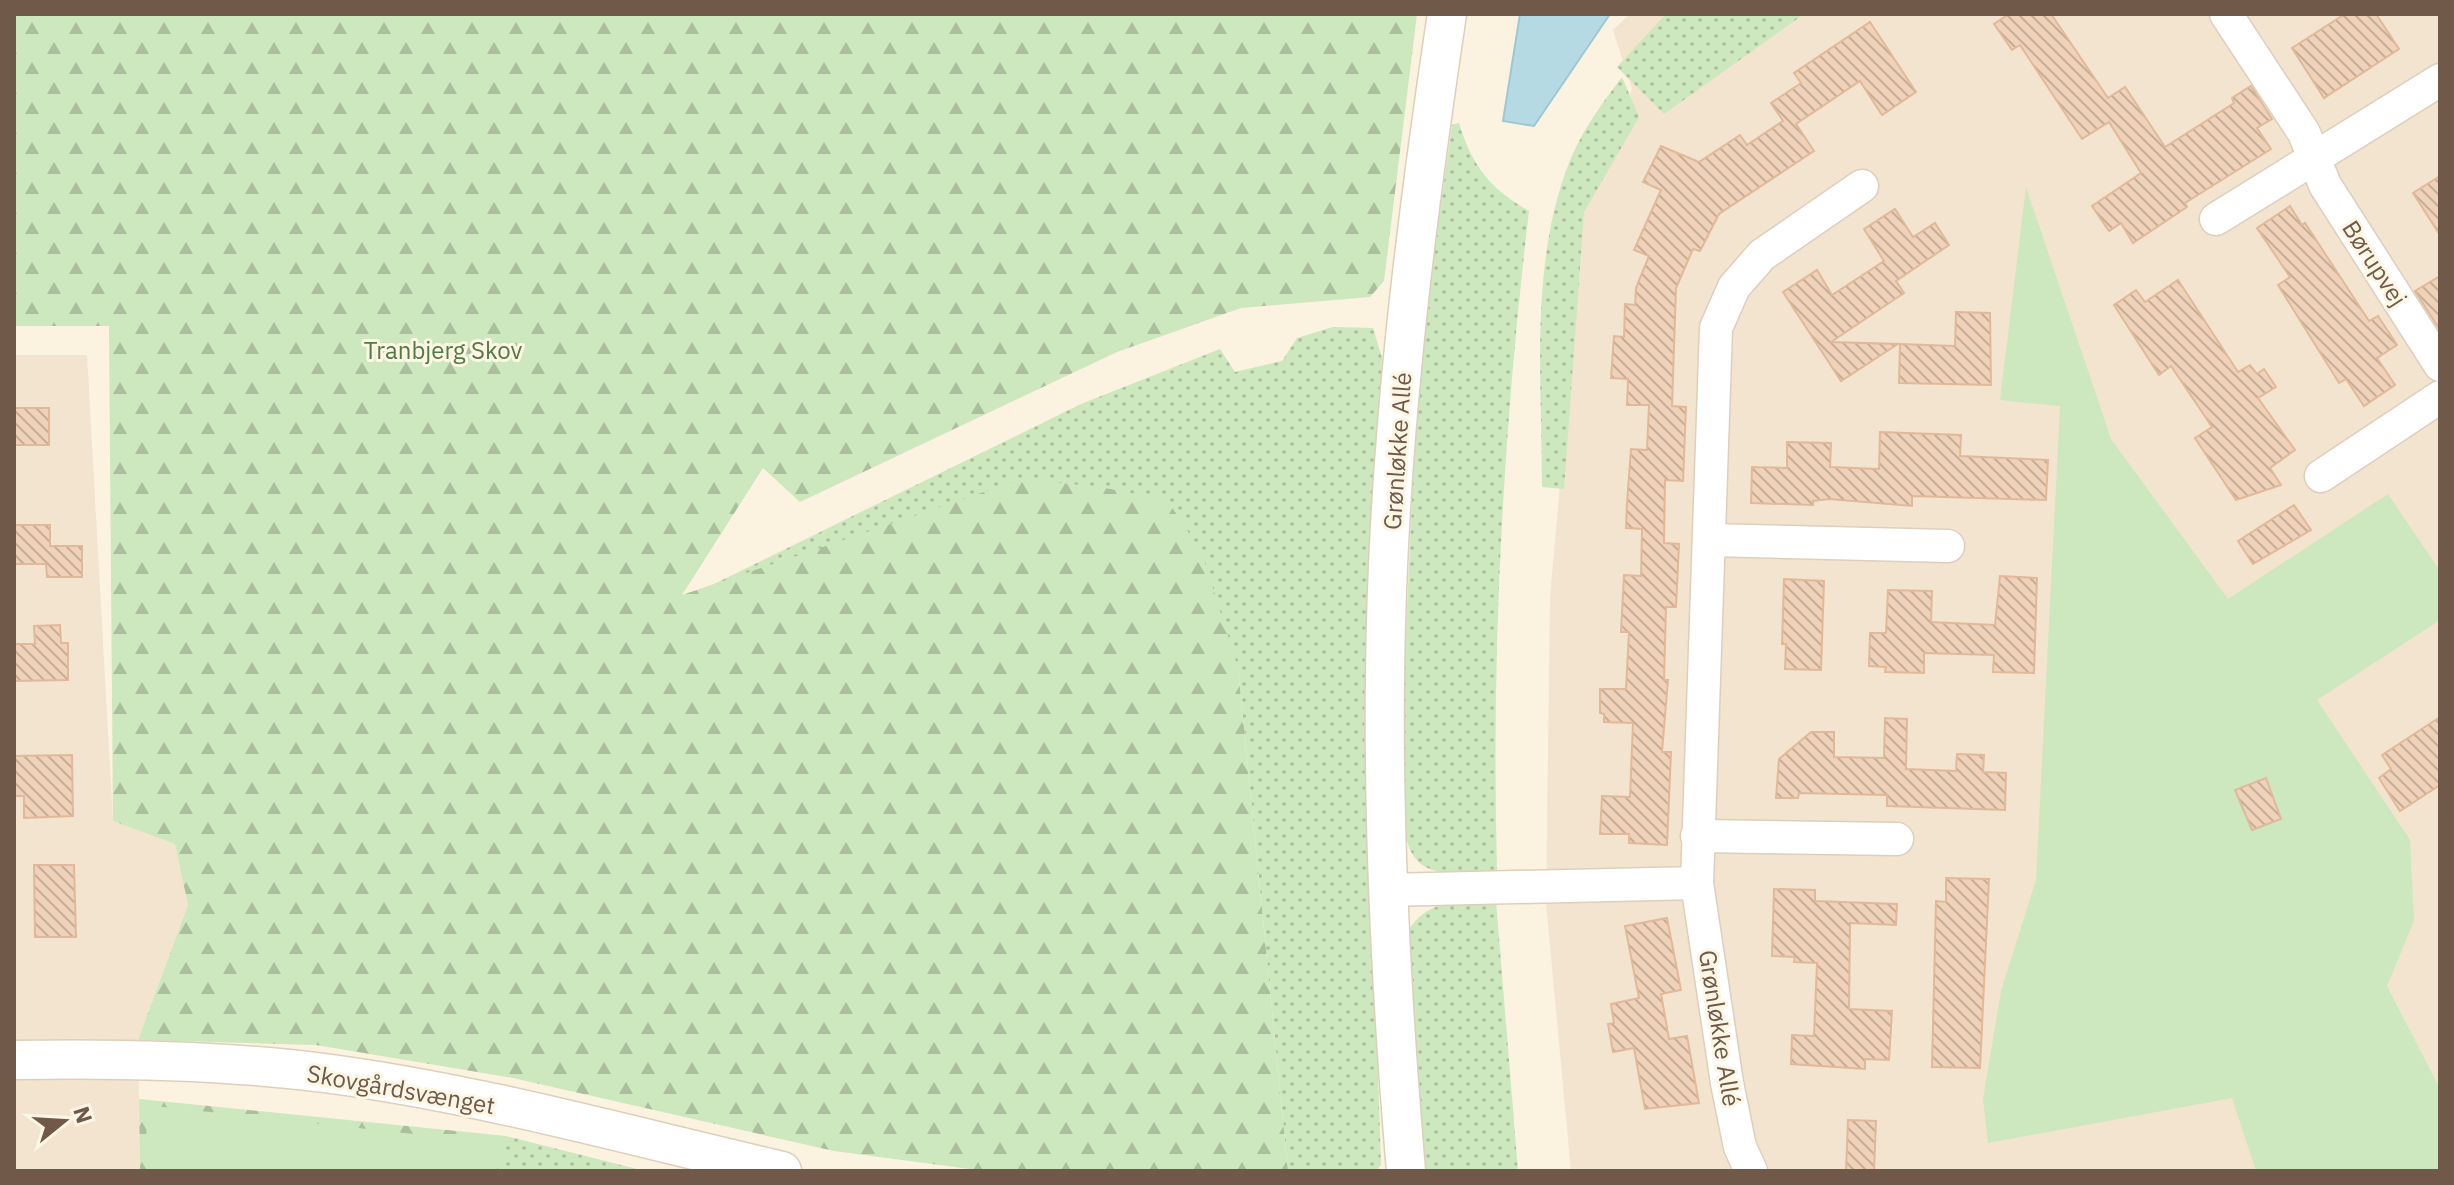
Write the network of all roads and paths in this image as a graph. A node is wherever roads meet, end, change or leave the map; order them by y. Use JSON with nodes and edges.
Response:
{"nodes":[{"id":1,"x":1447,"y":14,"type":"edge"},
{"id":2,"x":2226,"y":14,"type":"edge"},
{"id":3,"x":2440,"y":80,"type":"edge"},
{"id":4,"x":2315,"y":159,"type":"junction"},
{"id":5,"x":1862,"y":186,"type":"dead end"},
{"id":6,"x":2216,"y":219,"type":"dead end"},
{"id":7,"x":2440,"y":365,"type":"edge"},
{"id":8,"x":2440,"y":397,"type":"edge"},
{"id":9,"x":2321,"y":476,"type":"dead end"},
{"id":10,"x":1709,"y":540,"type":"junction"},
{"id":11,"x":1948,"y":546,"type":"dead end"},
{"id":12,"x":1697,"y":836,"type":"junction"},
{"id":13,"x":1897,"y":839,"type":"dead end"},
{"id":14,"x":1697,"y":883,"type":"junction"},
{"id":15,"x":1386,"y":890,"type":"junction"},
{"id":16,"x":14,"y":1060,"type":"edge"},
{"id":17,"x":782,"y":1171,"type":"edge"},
{"id":18,"x":1406,"y":1171,"type":"edge"},
{"id":19,"x":1751,"y":1171,"type":"edge"}],
"edges":[{"from":1,"to":15,"type":"street","name":"Grønløkke Allé"},
{"from":2,"to":4,"type":"street","name":"Børupvej"},
{"from":3,"to":4,"type":"street"},
{"from":4,"to":6,"type":"street"},
{"from":4,"to":7,"type":"street","name":"Børupvej"},
{"from":5,"to":10,"type":"street","name":"Grønløkke Allé"},
{"from":8,"to":9,"type":"street"},
{"from":10,"to":11,"type":"street"},
{"from":10,"to":12,"type":"street","name":"Grønløkke Allé"},
{"from":12,"to":13,"type":"street"},
{"from":12,"to":14,"type":"street","name":"Grønløkke Allé"},
{"from":14,"to":15,"type":"street"},
{"from":14,"to":19,"type":"street","name":"Grønløkke Allé"},
{"from":15,"to":18,"type":"street","name":"Grønløkke Allé"},
{"from":16,"to":17,"type":"street","name":"Skovgårdsvænget"}]}
